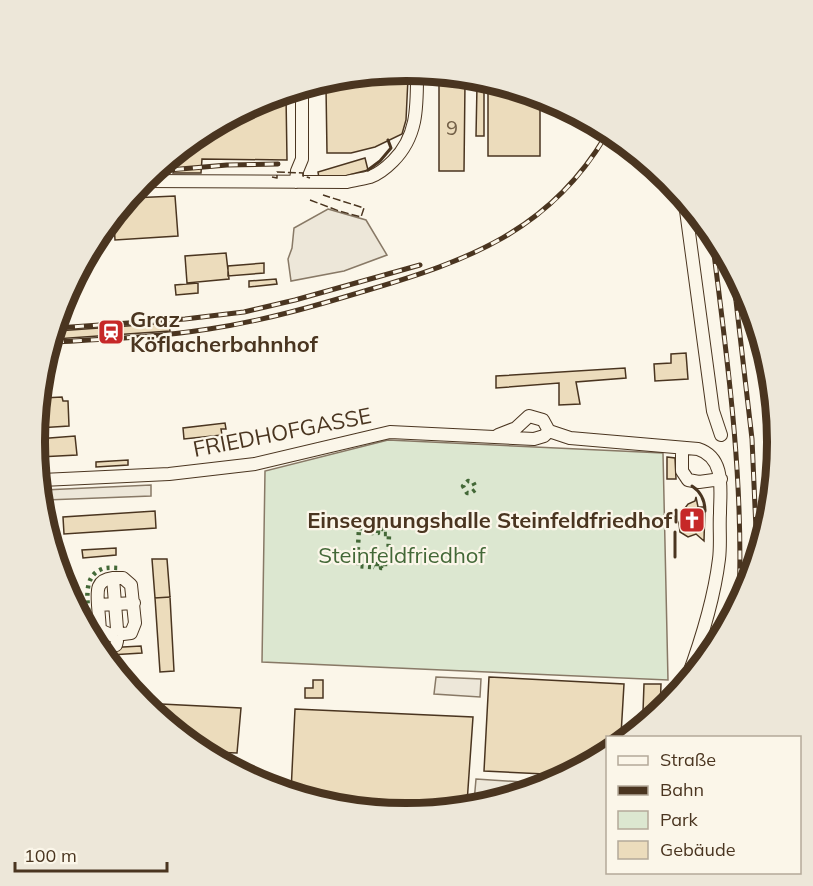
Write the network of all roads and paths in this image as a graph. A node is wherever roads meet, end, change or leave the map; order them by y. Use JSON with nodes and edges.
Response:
{"nodes":[{"id":1,"x":417,"y":81,"type":"edge"},
{"id":2,"x":302,"y":97,"type":"edge"},
{"id":3,"x":157,"y":181,"type":"edge"},
{"id":4,"x":296,"y":182,"type":"junction"},
{"id":5,"x":687,"y":215,"type":"edge"},
{"id":6,"x":549,"y":430,"type":"junction"},
{"id":7,"x":721,"y":435,"type":"dead end"},
{"id":8,"x":495,"y":436,"type":"junction"},
{"id":9,"x":682,"y":448,"type":"junction"},
{"id":10,"x":721,"y":479,"type":"junction"},
{"id":11,"x":47,"y":480,"type":"edge"},
{"id":12,"x":113,"y":578,"type":"junction"},
{"id":13,"x":134,"y":603,"type":"junction"},
{"id":14,"x":115,"y":604,"type":"junction"},
{"id":15,"x":98,"y":605,"type":"junction"},
{"id":16,"x":117,"y":637,"type":"junction"},
{"id":17,"x":691,"y":665,"type":"edge"}],
"edges":[{"from":1,"to":4,"type":"street"},
{"from":2,"to":4,"type":"street"},
{"from":3,"to":4,"type":"street"},
{"from":5,"to":7,"type":"street"},
{"from":6,"to":8,"type":"street","name":"FRIEDHOFGASSE"},
{"from":6,"to":8,"type":"street","name":"FRIEDHOFGASSE"},
{"from":6,"to":9,"type":"street","name":"FRIEDHOFGASSE"},
{"from":8,"to":11,"type":"street","name":"FRIEDHOFGASSE"},
{"from":9,"to":10,"type":"street","name":"FRIEDHOFGASSE"},
{"from":9,"to":10,"type":"street"},
{"from":10,"to":17,"type":"street"},
{"from":12,"to":13,"type":"street"},
{"from":12,"to":14,"type":"street"},
{"from":12,"to":15,"type":"street"},
{"from":13,"to":14,"type":"street"},
{"from":13,"to":16,"type":"street"},
{"from":14,"to":15,"type":"street"},
{"from":14,"to":16,"type":"street"},
{"from":15,"to":16,"type":"street"}]}
